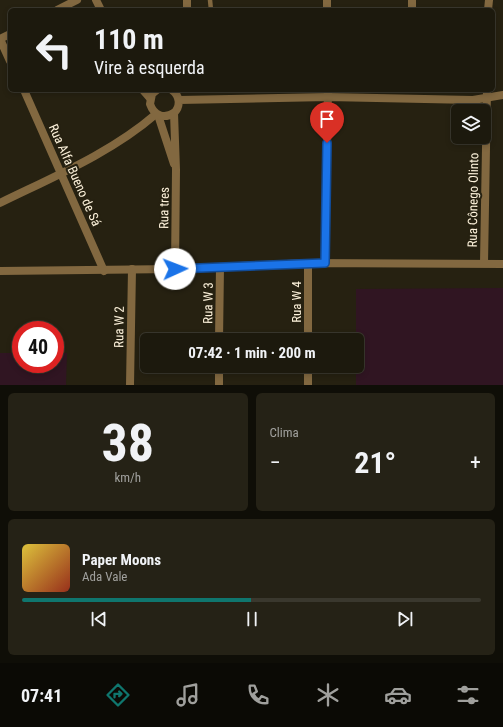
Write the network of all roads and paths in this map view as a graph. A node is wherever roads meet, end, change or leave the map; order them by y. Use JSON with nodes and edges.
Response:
{"nodes":[{"id":1,"x":77,"y":0,"type":"edge"},
{"id":2,"x":61,"y":8,"type":"edge"},
{"id":3,"x":0,"y":39,"type":"edge"},
{"id":4,"x":8,"y":57,"type":"edge"},
{"id":5,"x":25,"y":92,"type":"edge"},
{"id":6,"x":145,"y":92,"type":"edge"},
{"id":7,"x":155,"y":92,"type":"edge"},
{"id":8,"x":173,"y":92,"type":"edge"},
{"id":9,"x":488,"y":93,"type":"edge"},
{"id":10,"x":328,"y":94,"type":"edge"},
{"id":11,"x":500,"y":94,"type":"edge"},
{"id":12,"x":150,"y":98,"type":"junction"},
{"id":13,"x":179,"y":100,"type":"junction"},
{"id":14,"x":174,"y":113,"type":"junction"},
{"id":15,"x":157,"y":114,"type":"junction"},
{"id":16,"x":176,"y":170,"type":"junction"},
{"id":17,"x":62,"y":173,"type":"junction"},
{"id":18,"x":0,"y":203,"type":"edge"},
{"id":19,"x":308,"y":263,"type":"junction"},
{"id":20,"x":325,"y":263,"type":"junction"},
{"id":21,"x":484,"y":263,"type":"junction"},
{"id":22,"x":503,"y":264,"type":"edge"},
{"id":23,"x":220,"y":267,"type":"junction"},
{"id":24,"x":175,"y":269,"type":"junction"},
{"id":25,"x":132,"y":270,"type":"junction"},
{"id":26,"x":0,"y":271,"type":"edge"},
{"id":27,"x":104,"y":271,"type":"junction"},
{"id":28,"x":219,"y":333,"type":"edge"},
{"id":29,"x":308,"y":333,"type":"edge"},
{"id":30,"x":219,"y":373,"type":"edge"},
{"id":31,"x":308,"y":373,"type":"edge"},
{"id":32,"x":130,"y":385,"type":"edge"},
{"id":33,"x":219,"y":385,"type":"edge"},
{"id":34,"x":308,"y":385,"type":"edge"}],
"edges":[{"from":1,"to":2,"type":"street"},
{"from":3,"to":4,"type":"street"},
{"from":5,"to":17,"type":"street","name":"Rua Alfa Bueno de Sá"},
{"from":6,"to":12,"type":"street"},
{"from":7,"to":12,"type":"street"},
{"from":8,"to":13,"type":"street"},
{"from":9,"to":10,"type":"street"},
{"from":9,"to":11,"type":"street"},
{"from":9,"to":21,"type":"street","name":"Rua Cônego Olinto"},
{"from":10,"to":13,"type":"street"},
{"from":10,"to":20,"type":"street"},
{"from":12,"to":15,"type":"street"},
{"from":13,"to":14,"type":"street"},
{"from":14,"to":15,"type":"street"},
{"from":14,"to":16,"type":"street","name":"Rua tres"},
{"from":15,"to":16,"type":"street"},
{"from":15,"to":17,"type":"street"},
{"from":16,"to":24,"type":"street","name":"Rua tres"},
{"from":17,"to":18,"type":"street"},
{"from":17,"to":27,"type":"street","name":"Rua Alfa Bueno de Sá"},
{"from":19,"to":20,"type":"street"},
{"from":19,"to":23,"type":"street"},
{"from":19,"to":29,"type":"street","name":"Rua W 4"},
{"from":20,"to":21,"type":"street"},
{"from":21,"to":22,"type":"street"},
{"from":23,"to":24,"type":"street"},
{"from":23,"to":28,"type":"street","name":"Rua W 3"},
{"from":24,"to":25,"type":"street"},
{"from":25,"to":27,"type":"street"},
{"from":25,"to":32,"type":"street","name":"Rua W 2"},
{"from":26,"to":27,"type":"street"},
{"from":30,"to":33,"type":"street"},
{"from":31,"to":34,"type":"street"}]}
